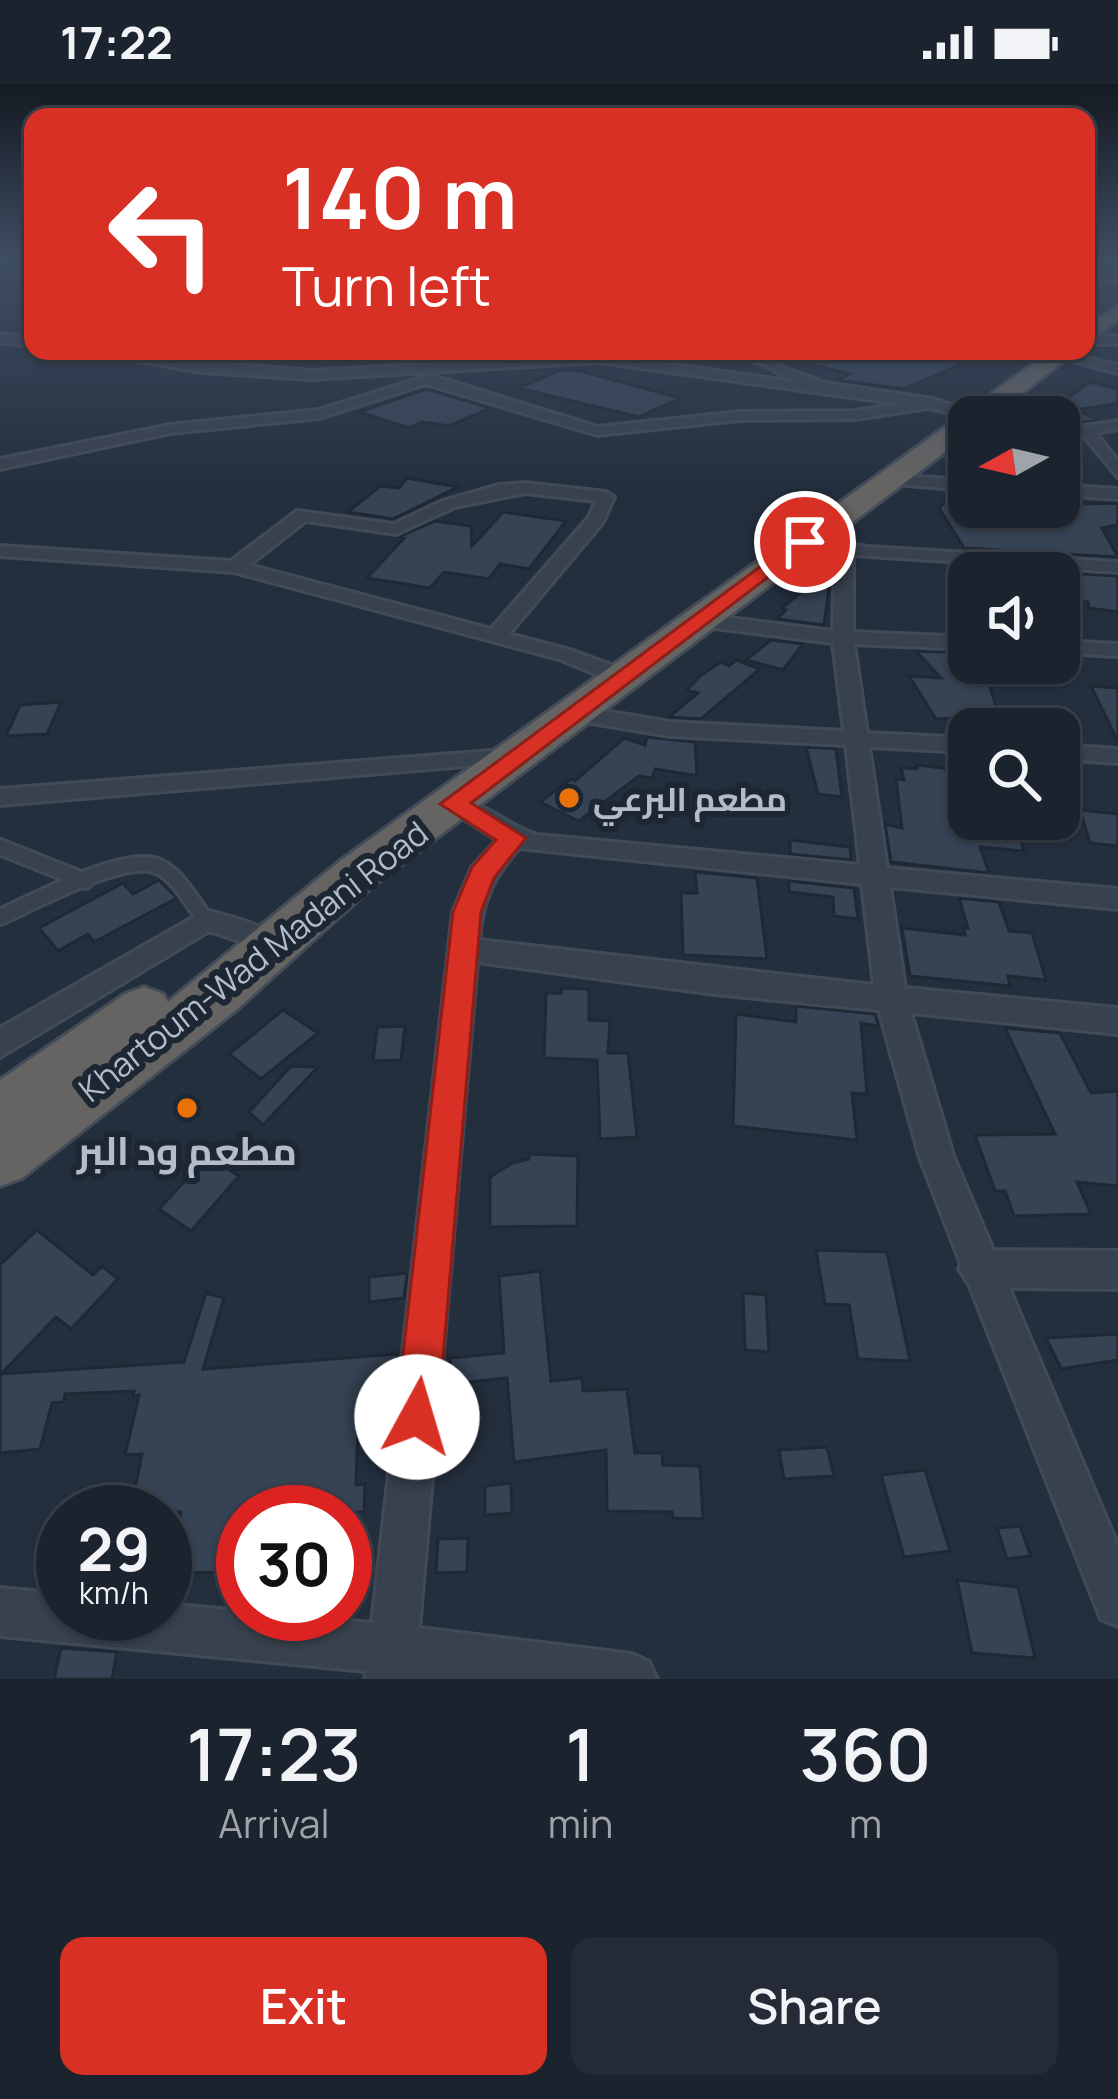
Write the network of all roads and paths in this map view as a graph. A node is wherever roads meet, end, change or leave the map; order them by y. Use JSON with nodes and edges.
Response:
{"nodes":[{"id":1,"x":145,"y":360,"type":"edge"},
{"id":2,"x":476,"y":360,"type":"edge"},
{"id":3,"x":531,"y":360,"type":"joint"},
{"id":4,"x":620,"y":360,"type":"edge"},
{"id":5,"x":758,"y":360,"type":"edge"},
{"id":6,"x":776,"y":360,"type":"edge"},
{"id":7,"x":1049,"y":360,"type":"edge"},
{"id":8,"x":1081,"y":360,"type":"edge"},
{"id":9,"x":771,"y":363,"type":"junction"},
{"id":10,"x":493,"y":364,"type":"junction"},
{"id":11,"x":1118,"y":369,"type":"edge"},
{"id":12,"x":425,"y":380,"type":"junction"},
{"id":13,"x":824,"y":391,"type":"junction"},
{"id":14,"x":1003,"y":396,"type":"edge"},
{"id":15,"x":933,"y":404,"type":"junction"},
{"id":16,"x":948,"y":409,"type":"edge"},
{"id":17,"x":1118,"y":424,"type":"edge"},
{"id":18,"x":1087,"y":430,"type":"junction"},
{"id":19,"x":1080,"y":431,"type":"edge"},
{"id":20,"x":948,"y":437,"type":"edge"},
{"id":21,"x":948,"y":450,"type":"edge"},
{"id":22,"x":924,"y":453,"type":"junction"},
{"id":23,"x":0,"y":464,"type":"edge"},
{"id":24,"x":1118,"y":472,"type":"edge"},
{"id":25,"x":888,"y":480,"type":"junction"},
{"id":26,"x":948,"y":484,"type":"edge"},
{"id":27,"x":1080,"y":491,"type":"edge"},
{"id":28,"x":1118,"y":494,"type":"edge"},
{"id":29,"x":805,"y":542,"type":"junction"},
{"id":30,"x":844,"y":548,"type":"junction"},
{"id":31,"x":0,"y":551,"type":"edge"},
{"id":32,"x":235,"y":567,"type":"junction"},
{"id":33,"x":1118,"y":567,"type":"edge"},
{"id":34,"x":699,"y":620,"type":"junction"},
{"id":35,"x":496,"y":637,"type":"junction"},
{"id":36,"x":843,"y":639,"type":"junction"},
{"id":37,"x":948,"y":643,"type":"edge"},
{"id":38,"x":1080,"y":648,"type":"edge"},
{"id":39,"x":1118,"y":650,"type":"edge"},
{"id":40,"x":623,"y":677,"type":"junction"},
{"id":41,"x":574,"y":713,"type":"junction"},
{"id":42,"x":855,"y":739,"type":"junction"},
{"id":43,"x":948,"y":745,"type":"edge"},
{"id":44,"x":1080,"y":753,"type":"edge"},
{"id":45,"x":516,"y":756,"type":"junction"},
{"id":46,"x":1118,"y":756,"type":"edge"},
{"id":47,"x":0,"y":797,"type":"edge"},
{"id":48,"x":453,"y":804,"type":"junction"},
{"id":49,"x":513,"y":838,"type":"junction"},
{"id":50,"x":0,"y":847,"type":"edge"},
{"id":51,"x":872,"y":874,"type":"junction"},
{"id":52,"x":85,"y":881,"type":"junction"},
{"id":53,"x":1118,"y":899,"type":"edge"},
{"id":54,"x":0,"y":917,"type":"edge"},
{"id":55,"x":244,"y":935,"type":"junction"},
{"id":56,"x":465,"y":949,"type":"junction"},
{"id":57,"x":891,"y":998,"type":"junction"},
{"id":58,"x":1118,"y":1021,"type":"edge"},
{"id":59,"x":0,"y":1044,"type":"edge"},
{"id":60,"x":0,"y":1113,"type":"edge"},
{"id":61,"x":0,"y":1158,"type":"edge"},
{"id":62,"x":978,"y":1269,"type":"junction"},
{"id":63,"x":1118,"y":1270,"type":"edge"},
{"id":64,"x":1118,"y":1602,"type":"edge"},
{"id":65,"x":0,"y":1612,"type":"edge"},
{"id":66,"x":391,"y":1664,"type":"edge"},
{"id":67,"x":632,"y":1679,"type":"edge"}],
"edges":[{"from":1,"to":10,"type":"street"},
{"from":2,"to":10,"type":"street"},
{"from":3,"to":10,"type":"street"},
{"from":3,"to":12,"type":"street"},
{"from":4,"to":13,"type":"street"},
{"from":5,"to":9,"type":"street"},
{"from":6,"to":9,"type":"street"},
{"from":7,"to":14,"type":"highway","name":"Khartoum-Wad Madani Road"},
{"from":8,"to":11,"type":"street"},
{"from":9,"to":13,"type":"street"},
{"from":12,"to":15,"type":"street"},
{"from":12,"to":23,"type":"street"},
{"from":13,"to":15,"type":"street"},
{"from":15,"to":16,"type":"street"},
{"from":17,"to":18,"type":"street"},
{"from":18,"to":19,"type":"street"},
{"from":18,"to":24,"type":"street"},
{"from":20,"to":22,"type":"highway","name":"Khartoum-Wad Madani Road"},
{"from":21,"to":22,"type":"street"},
{"from":22,"to":25,"type":"highway","name":"Khartoum-Wad Madani Road"},
{"from":25,"to":26,"type":"street"},
{"from":25,"to":29,"type":"highway","name":"Khartoum-Wad Madani Road"},
{"from":27,"to":28,"type":"street"},
{"from":29,"to":30,"type":"street"},
{"from":29,"to":34,"type":"highway","name":"Khartoum-Wad Madani Road"},
{"from":30,"to":33,"type":"street"},
{"from":30,"to":36,"type":"street"},
{"from":31,"to":32,"type":"street"},
{"from":32,"to":35,"type":"street"},
{"from":32,"to":35,"type":"street"},
{"from":34,"to":36,"type":"street"},
{"from":34,"to":40,"type":"highway","name":"Khartoum-Wad Madani Road"},
{"from":35,"to":40,"type":"street"},
{"from":36,"to":37,"type":"street"},
{"from":36,"to":42,"type":"street"},
{"from":38,"to":39,"type":"street"},
{"from":40,"to":41,"type":"highway","name":"Khartoum-Wad Madani Road"},
{"from":41,"to":42,"type":"street"},
{"from":41,"to":45,"type":"highway","name":"Khartoum-Wad Madani Road"},
{"from":42,"to":43,"type":"street"},
{"from":42,"to":51,"type":"street"},
{"from":44,"to":46,"type":"street"},
{"from":45,"to":47,"type":"street"},
{"from":45,"to":48,"type":"highway","name":"Khartoum-Wad Madani Road"},
{"from":48,"to":49,"type":"street"},
{"from":48,"to":55,"type":"highway","name":"Khartoum-Wad Madani Road"},
{"from":49,"to":51,"type":"street"},
{"from":49,"to":56,"type":"street"},
{"from":50,"to":52,"type":"lane"},
{"from":51,"to":53,"type":"street"},
{"from":51,"to":57,"type":"street"},
{"from":52,"to":54,"type":"lane"},
{"from":52,"to":55,"type":"lane"},
{"from":55,"to":59,"type":"street"},
{"from":55,"to":60,"type":"highway"},
{"from":55,"to":61,"type":"highway","name":"Khartoum-Wad Madani Road"},
{"from":56,"to":57,"type":"street"},
{"from":56,"to":66,"type":"street"},
{"from":57,"to":58,"type":"street"},
{"from":57,"to":62,"type":"street"},
{"from":62,"to":63,"type":"street"},
{"from":62,"to":64,"type":"street"},
{"from":65,"to":66,"type":"street"},
{"from":66,"to":67,"type":"street"}]}
